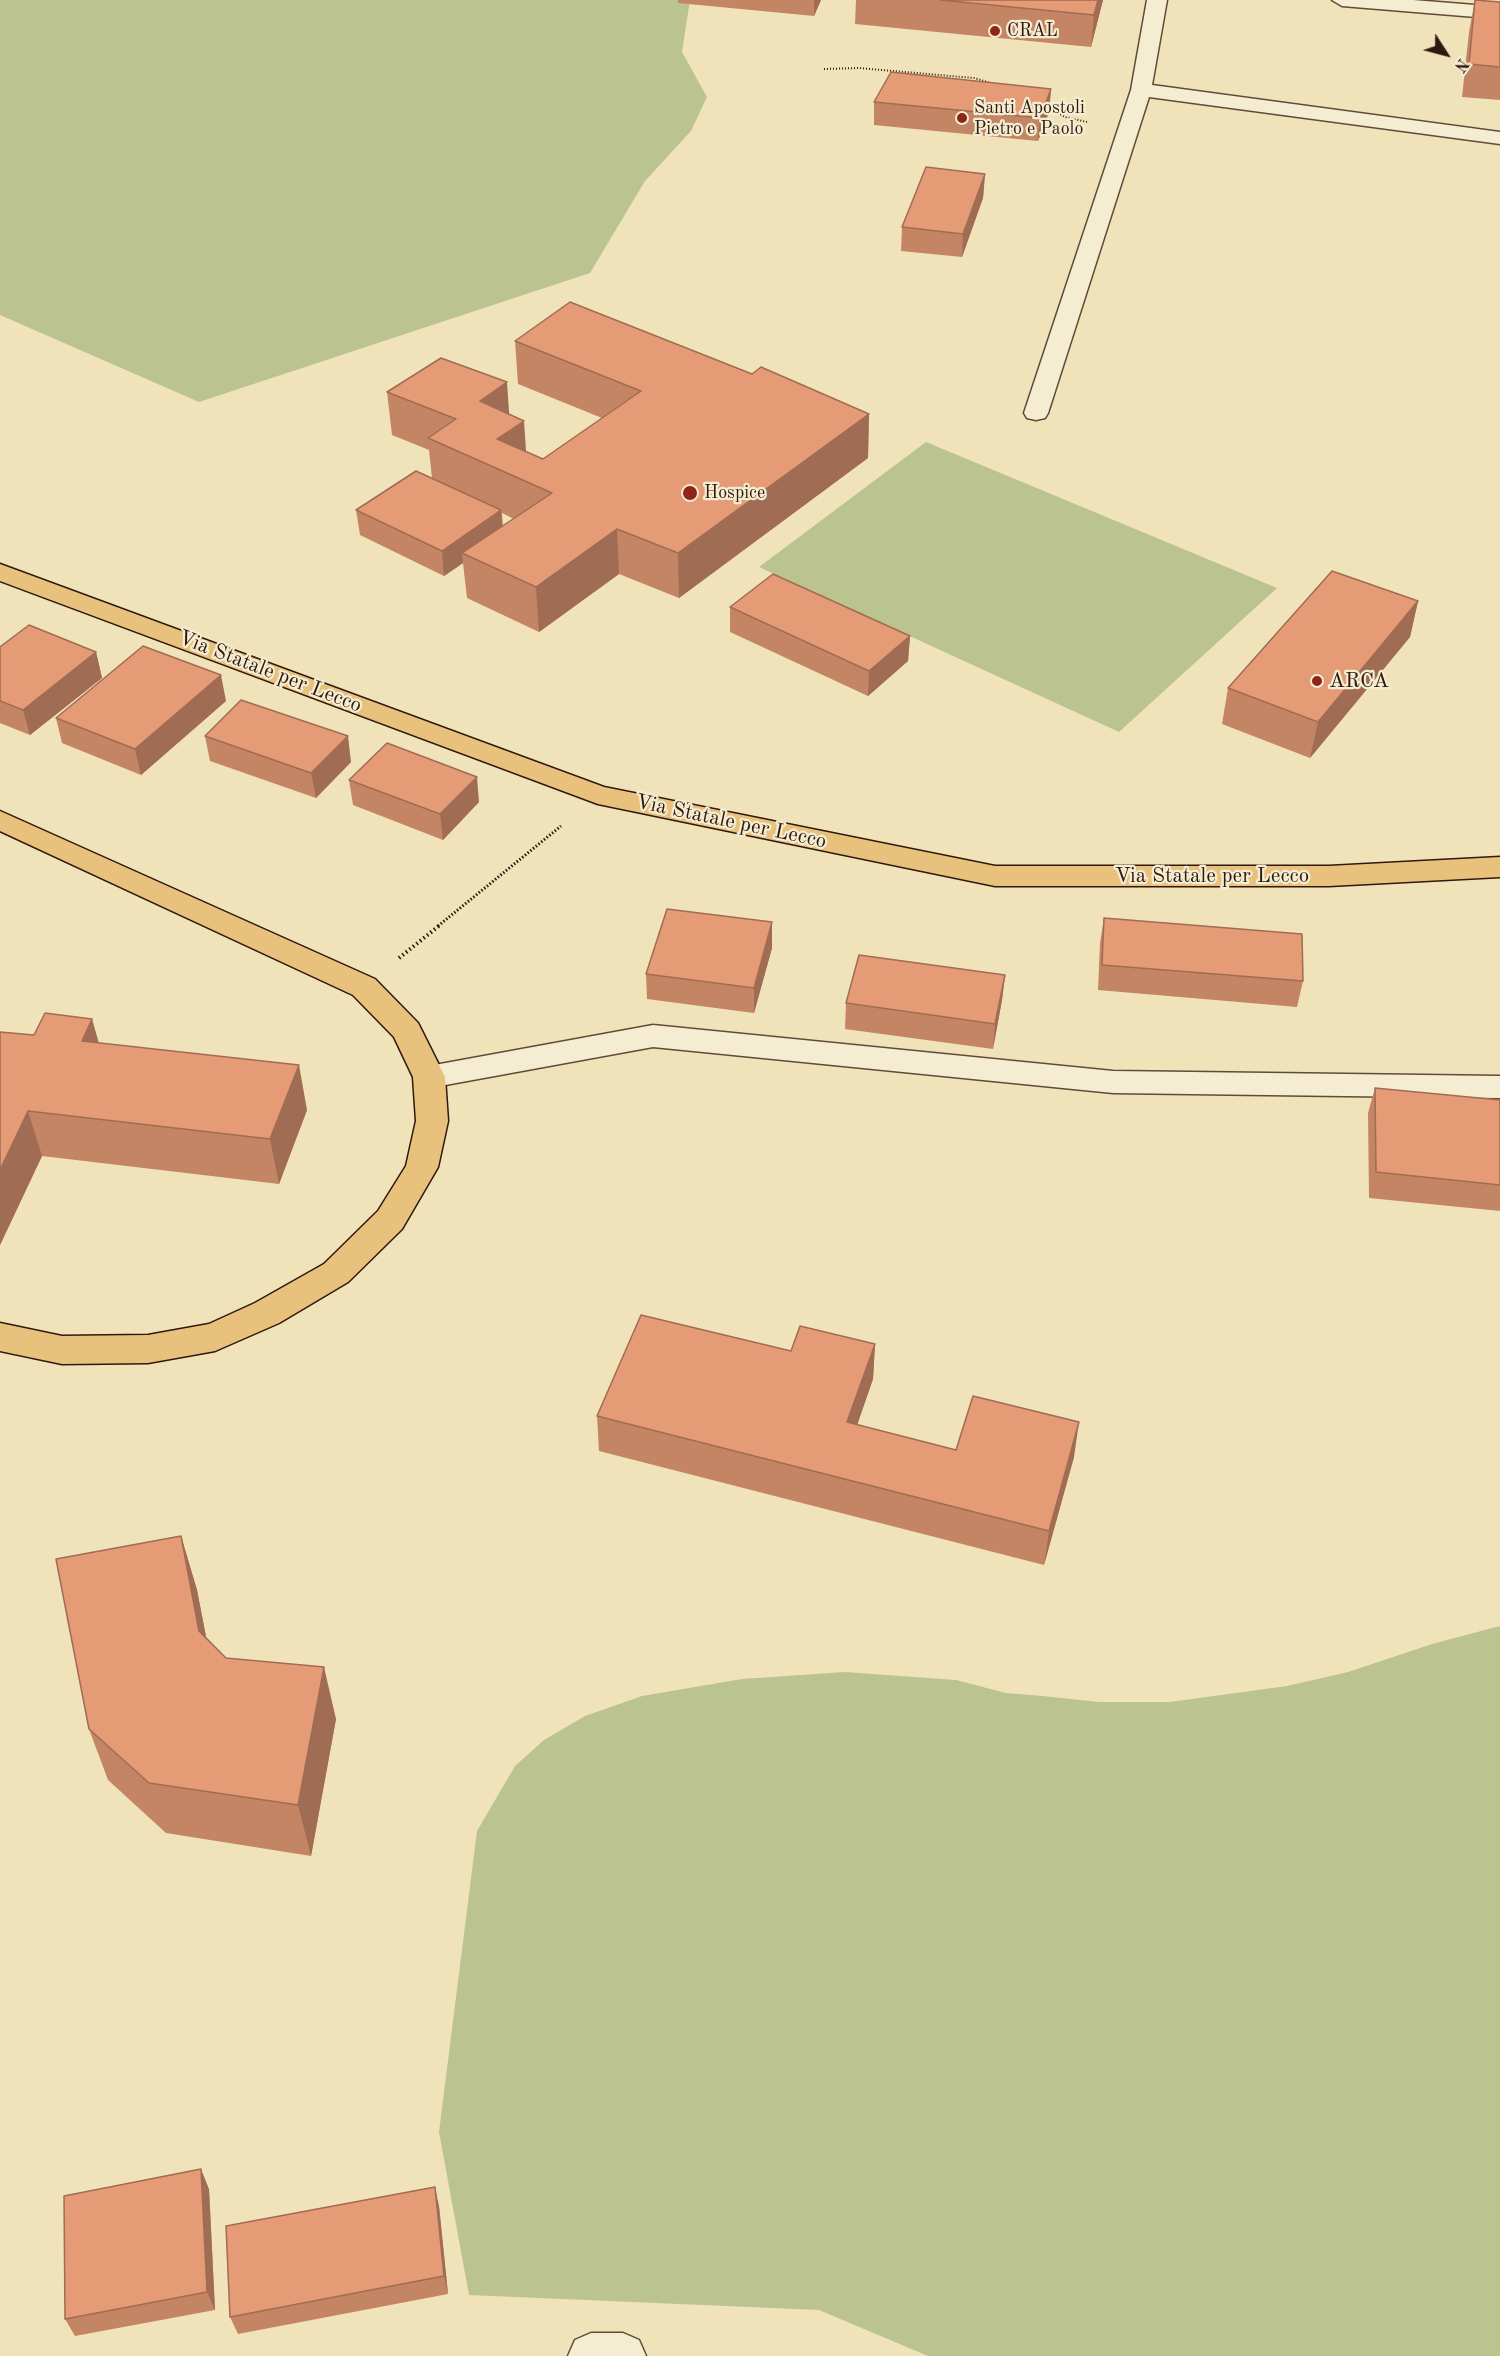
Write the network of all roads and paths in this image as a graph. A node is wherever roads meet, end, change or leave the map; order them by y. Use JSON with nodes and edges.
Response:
{"nodes":[{"id":1,"x":1157,"y":0,"type":"edge"},
{"id":2,"x":1342,"y":0,"type":"edge"},
{"id":3,"x":1500,"y":13,"type":"edge"},
{"id":4,"x":824,"y":69,"type":"dead end"},
{"id":5,"x":996,"y":85,"type":"edge"},
{"id":6,"x":1142,"y":90,"type":"junction"},
{"id":7,"x":1038,"y":100,"type":"edge"},
{"id":8,"x":1500,"y":138,"type":"edge"},
{"id":9,"x":1036,"y":413,"type":"dead end"},
{"id":10,"x":0,"y":572,"type":"edge"},
{"id":11,"x":598,"y":795,"type":"junction"},
{"id":12,"x":0,"y":820,"type":"edge"},
{"id":13,"x":1500,"y":867,"type":"edge"},
{"id":14,"x":364,"y":987,"type":"junction"},
{"id":15,"x":429,"y":1077,"type":"junction"},
{"id":16,"x":1500,"y":1087,"type":"edge"},
{"id":17,"x":0,"y":1337,"type":"edge"},
{"id":18,"x":591,"y":2356,"type":"edge"},
{"id":19,"x":623,"y":2356,"type":"edge"}],
"edges":[{"from":1,"to":6,"type":"street"},
{"from":2,"to":3,"type":"street"},
{"from":4,"to":5,"type":"path"},
{"from":6,"to":7,"type":"path"},
{"from":6,"to":8,"type":"street"},
{"from":6,"to":9,"type":"street"},
{"from":10,"to":11,"type":"main road","name":"Via Statale per Lecco"},
{"from":11,"to":13,"type":"main road","name":"Via Statale per Lecco"},
{"from":11,"to":14,"type":"path"},
{"from":12,"to":14,"type":"main road"},
{"from":14,"to":15,"type":"main road"},
{"from":15,"to":16,"type":"street"},
{"from":15,"to":17,"type":"main road"},
{"from":18,"to":19,"type":"street"}]}
